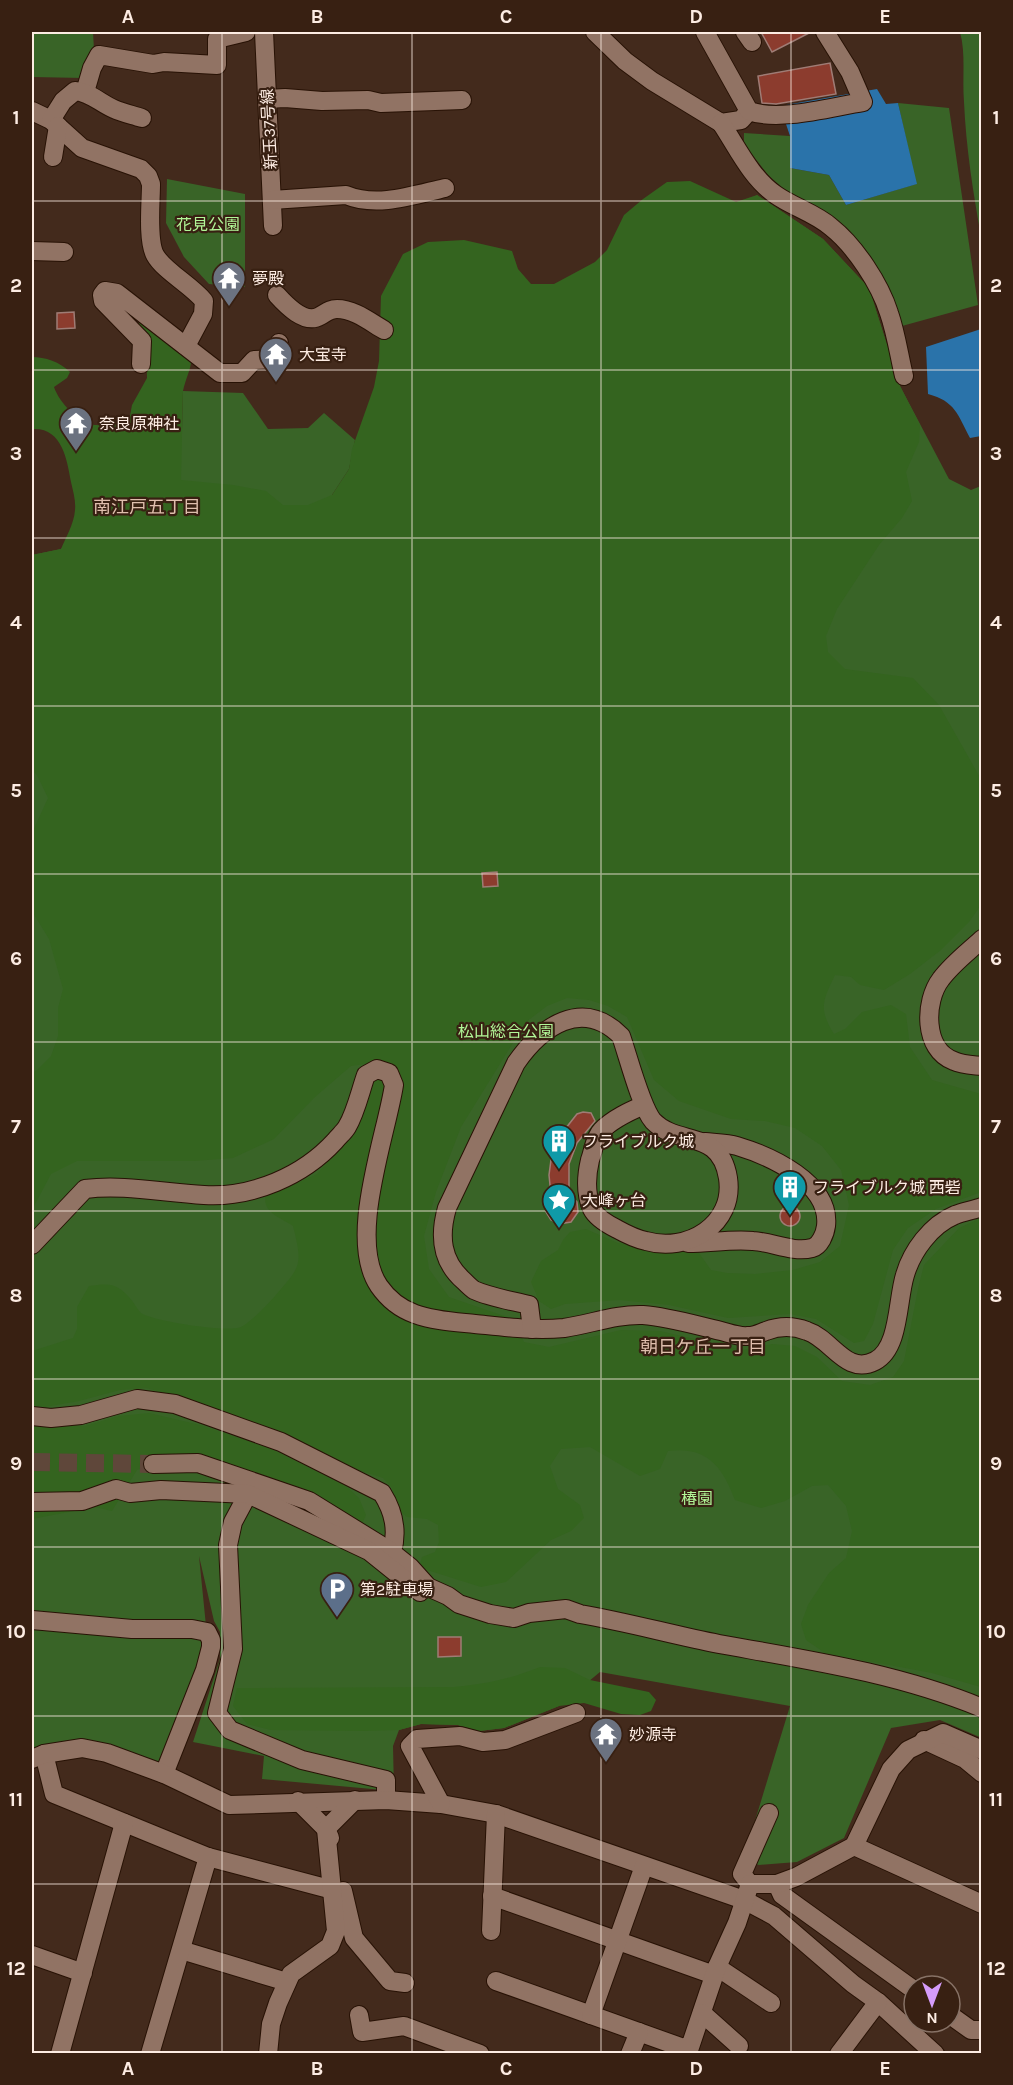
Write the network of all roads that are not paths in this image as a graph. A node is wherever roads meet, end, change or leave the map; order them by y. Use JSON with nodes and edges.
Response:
{"nodes":[{"id":1,"x":246,"y":32,"type":"edge"},
{"id":2,"x":264,"y":32,"type":"edge"},
{"id":3,"x":595,"y":32,"type":"edge"},
{"id":4,"x":706,"y":32,"type":"edge"},
{"id":5,"x":825,"y":32,"type":"edge"},
{"id":6,"x":85,"y":92,"type":"junction"},
{"id":7,"x":267,"y":99,"type":"junction"},
{"id":8,"x":462,"y":100,"type":"dead end"},
{"id":9,"x":32,"y":111,"type":"edge"},
{"id":10,"x":748,"y":111,"type":"junction"},
{"id":11,"x":142,"y":118,"type":"dead end"},
{"id":12,"x":54,"y":123,"type":"junction"},
{"id":13,"x":721,"y":123,"type":"junction"},
{"id":14,"x":53,"y":157,"type":"dead end"},
{"id":15,"x":445,"y":188,"type":"dead end"},
{"id":16,"x":272,"y":200,"type":"junction"},
{"id":17,"x":273,"y":226,"type":"dead end"},
{"id":18,"x":32,"y":250,"type":"edge"},
{"id":19,"x":64,"y":252,"type":"dead end"},
{"id":20,"x":277,"y":295,"type":"dead end"},
{"id":21,"x":384,"y":330,"type":"dead end"},
{"id":22,"x":279,"y":343,"type":"dead end"},
{"id":23,"x":186,"y":346,"type":"junction"},
{"id":24,"x":141,"y":364,"type":"dead end"},
{"id":25,"x":904,"y":376,"type":"dead end"},
{"id":26,"x":981,"y":939,"type":"edge"},
{"id":27,"x":981,"y":1066,"type":"edge"},
{"id":28,"x":644,"y":1105,"type":"junction"},
{"id":29,"x":705,"y":1142,"type":"junction"},
{"id":30,"x":981,"y":1207,"type":"edge"},
{"id":31,"x":675,"y":1244,"type":"junction"},
{"id":32,"x":32,"y":1245,"type":"edge"},
{"id":33,"x":532,"y":1329,"type":"junction"},
{"id":34,"x":32,"y":1416,"type":"edge"},
{"id":35,"x":153,"y":1464,"type":"tunnel mouth"},
{"id":36,"x":248,"y":1494,"type":"junction"},
{"id":37,"x":32,"y":1502,"type":"edge"},
{"id":38,"x":390,"y":1551,"type":"junction"},
{"id":39,"x":433,"y":1603,"type":"dead end"},
{"id":40,"x":32,"y":1620,"type":"edge"},
{"id":41,"x":981,"y":1708,"type":"edge"},
{"id":42,"x":576,"y":1713,"type":"dead end"},
{"id":43,"x":924,"y":1740,"type":"junction"},
{"id":44,"x":981,"y":1750,"type":"edge"},
{"id":45,"x":38,"y":1756,"type":"edge"},
{"id":46,"x":981,"y":1773,"type":"edge"},
{"id":47,"x":164,"y":1774,"type":"junction"},
{"id":48,"x":355,"y":1800,"type":"junction"},
{"id":49,"x":386,"y":1800,"type":"junction"},
{"id":50,"x":298,"y":1802,"type":"junction"},
{"id":51,"x":441,"y":1804,"type":"junction"},
{"id":52,"x":769,"y":1813,"type":"dead end"},
{"id":53,"x":496,"y":1814,"type":"junction"},
{"id":54,"x":124,"y":1823,"type":"junction"},
{"id":55,"x":326,"y":1829,"type":"junction"},
{"id":56,"x":854,"y":1846,"type":"junction"},
{"id":57,"x":208,"y":1857,"type":"junction"},
{"id":58,"x":644,"y":1866,"type":"junction"},
{"id":59,"x":777,"y":1884,"type":"junction"},
{"id":60,"x":333,"y":1890,"type":"junction"},
{"id":61,"x":747,"y":1892,"type":"junction"},
{"id":62,"x":492,"y":1896,"type":"junction"},
{"id":63,"x":981,"y":1904,"type":"edge"},
{"id":64,"x":491,"y":1931,"type":"dead end"},
{"id":65,"x":617,"y":1940,"type":"junction"},
{"id":66,"x":181,"y":1950,"type":"junction"},
{"id":67,"x":32,"y":1955,"type":"edge"},
{"id":68,"x":716,"y":1971,"type":"junction"},
{"id":69,"x":83,"y":1973,"type":"junction"},
{"id":70,"x":496,"y":1981,"type":"dead end"},
{"id":71,"x":902,"y":1981,"type":"edge"},
{"id":72,"x":287,"y":1982,"type":"junction"},
{"id":73,"x":405,"y":1983,"type":"dead end"},
{"id":74,"x":878,"y":2002,"type":"junction"},
{"id":75,"x":771,"y":2003,"type":"dead end"},
{"id":76,"x":702,"y":2013,"type":"junction"},
{"id":77,"x":591,"y":2015,"type":"junction"},
{"id":78,"x":359,"y":2016,"type":"dead end"},
{"id":79,"x":962,"y":2024,"type":"edge"},
{"id":80,"x":981,"y":2030,"type":"edge"},
{"id":81,"x":639,"y":2032,"type":"junction"},
{"id":82,"x":739,"y":2046,"type":"dead end"},
{"id":83,"x":692,"y":2051,"type":"edge"},
{"id":84,"x":60,"y":2054,"type":"edge"},
{"id":85,"x":150,"y":2054,"type":"edge"},
{"id":86,"x":268,"y":2054,"type":"edge"},
{"id":87,"x":480,"y":2054,"type":"edge"},
{"id":88,"x":630,"y":2054,"type":"edge"},
{"id":89,"x":839,"y":2054,"type":"edge"},
{"id":90,"x":935,"y":2054,"type":"edge"}],
"edges":[{"from":1,"to":6,"type":"street"},
{"from":2,"to":7,"type":"street","name":"新玉37号線"},
{"from":3,"to":13,"type":"street"},
{"from":4,"to":10,"type":"street"},
{"from":5,"to":10,"type":"street"},
{"from":6,"to":11,"type":"street"},
{"from":6,"to":12,"type":"street"},
{"from":7,"to":8,"type":"street"},
{"from":7,"to":16,"type":"street","name":"新玉37号線"},
{"from":9,"to":12,"type":"street"},
{"from":10,"to":13,"type":"street"},
{"from":12,"to":14,"type":"street"},
{"from":12,"to":23,"type":"street"},
{"from":13,"to":25,"type":"street"},
{"from":15,"to":16,"type":"street"},
{"from":16,"to":17,"type":"street","name":"新玉37号線"},
{"from":18,"to":19,"type":"street"},
{"from":20,"to":21,"type":"street"},
{"from":22,"to":23,"type":"street"},
{"from":23,"to":24,"type":"street"},
{"from":26,"to":27,"type":"street"},
{"from":28,"to":29,"type":"street"},
{"from":28,"to":31,"type":"street"},
{"from":28,"to":33,"type":"street"},
{"from":29,"to":31,"type":"street"},
{"from":29,"to":31,"type":"street"},
{"from":30,"to":33,"type":"street"},
{"from":32,"to":33,"type":"street"},
{"from":34,"to":38,"type":"street"},
{"from":35,"to":38,"type":"street"},
{"from":36,"to":37,"type":"street"},
{"from":36,"to":39,"type":"street"},
{"from":36,"to":49,"type":"street"},
{"from":38,"to":41,"type":"street"},
{"from":40,"to":47,"type":"street"},
{"from":42,"to":51,"type":"street"},
{"from":43,"to":44,"type":"street"},
{"from":43,"to":46,"type":"street"},
{"from":43,"to":56,"type":"street"},
{"from":45,"to":47,"type":"street"},
{"from":45,"to":54,"type":"street"},
{"from":47,"to":50,"type":"street"},
{"from":48,"to":49,"type":"street"},
{"from":48,"to":50,"type":"street"},
{"from":48,"to":55,"type":"street"},
{"from":49,"to":51,"type":"street"},
{"from":50,"to":55,"type":"street"},
{"from":51,"to":53,"type":"street"},
{"from":52,"to":61,"type":"street"},
{"from":53,"to":58,"type":"street"},
{"from":53,"to":62,"type":"street"},
{"from":54,"to":57,"type":"street"},
{"from":54,"to":69,"type":"street"},
{"from":55,"to":60,"type":"street"},
{"from":55,"to":73,"type":"street"},
{"from":56,"to":59,"type":"street"},
{"from":56,"to":63,"type":"street"},
{"from":57,"to":60,"type":"street"},
{"from":57,"to":66,"type":"street"},
{"from":58,"to":61,"type":"street"},
{"from":58,"to":65,"type":"street"},
{"from":59,"to":61,"type":"street"},
{"from":59,"to":71,"type":"street"},
{"from":60,"to":72,"type":"street"},
{"from":61,"to":68,"type":"street"},
{"from":61,"to":74,"type":"street"},
{"from":62,"to":64,"type":"street"},
{"from":62,"to":65,"type":"street"},
{"from":65,"to":68,"type":"street"},
{"from":65,"to":77,"type":"street"},
{"from":66,"to":72,"type":"street"},
{"from":66,"to":85,"type":"street"},
{"from":67,"to":69,"type":"street"},
{"from":68,"to":75,"type":"street"},
{"from":68,"to":76,"type":"street"},
{"from":69,"to":84,"type":"street"},
{"from":70,"to":77,"type":"street"},
{"from":72,"to":86,"type":"street"},
{"from":74,"to":89,"type":"street"},
{"from":74,"to":90,"type":"street"},
{"from":76,"to":82,"type":"street"},
{"from":76,"to":83,"type":"street"},
{"from":77,"to":81,"type":"street"},
{"from":78,"to":87,"type":"street"},
{"from":79,"to":80,"type":"street"},
{"from":81,"to":83,"type":"street"},
{"from":81,"to":88,"type":"street"}]}
